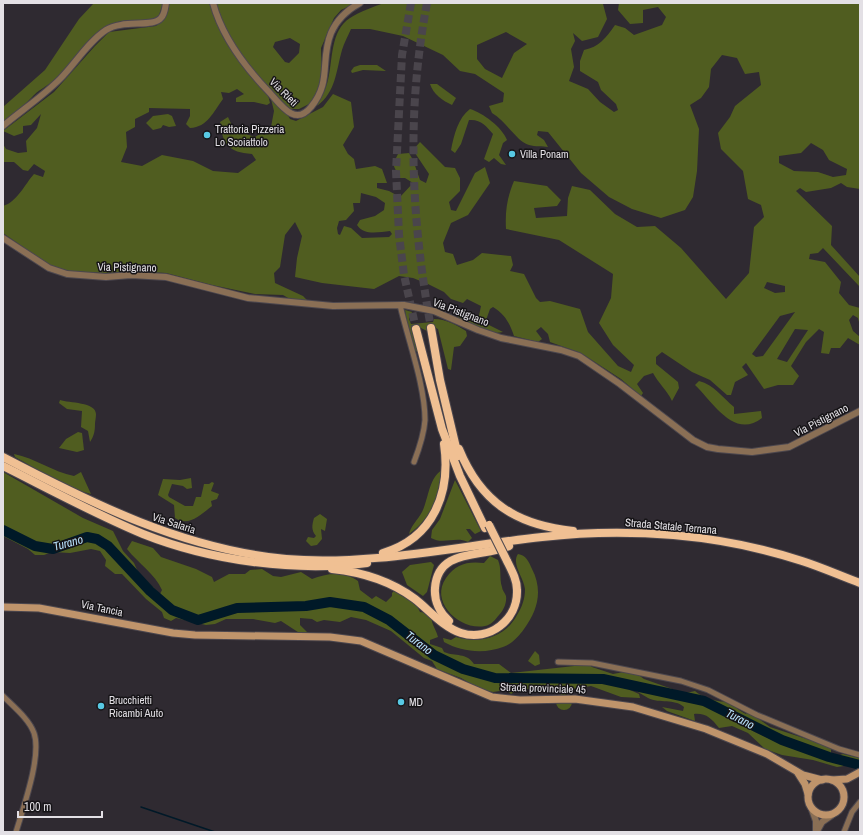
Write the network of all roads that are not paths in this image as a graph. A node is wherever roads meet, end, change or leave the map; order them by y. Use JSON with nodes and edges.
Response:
{"nodes":[{"id":1,"x":166,"y":3,"type":"edge"},
{"id":2,"x":213,"y":3,"type":"edge"},
{"id":3,"x":360,"y":3,"type":"edge"},
{"id":4,"x":3,"y":126,"type":"edge"},
{"id":5,"x":3,"y":238,"type":"edge"},
{"id":6,"x":400,"y":305,"type":"junction"},
{"id":7,"x":431,"y":328,"type":"tunnel mouth"},
{"id":8,"x":416,"y":329,"type":"tunnel mouth"},
{"id":9,"x":860,"y":411,"type":"edge"},
{"id":10,"x":451,"y":428,"type":"junction"},
{"id":11,"x":442,"y":429,"type":"junction"},
{"id":12,"x":414,"y":462,"type":"dead end"},
{"id":13,"x":5,"y":463,"type":"edge"},
{"id":14,"x":487,"y":526,"type":"junction"},
{"id":15,"x":592,"y":534,"type":"junction"},
{"id":16,"x":570,"y":535,"type":"junction"},
{"id":17,"x":509,"y":546,"type":"junction"},
{"id":18,"x":352,"y":559,"type":"junction"},
{"id":19,"x":505,"y":562,"type":"junction"},
{"id":20,"x":304,"y":566,"type":"junction"},
{"id":21,"x":860,"y":583,"type":"edge"},
{"id":22,"x":3,"y":607,"type":"edge"},
{"id":23,"x":195,"y":635,"type":"joint"},
{"id":24,"x":558,"y":662,"type":"dead end"},
{"id":25,"x":3,"y":696,"type":"edge"},
{"id":26,"x":860,"y":755,"type":"edge"},
{"id":27,"x":793,"y":769,"type":"junction"},
{"id":28,"x":857,"y":774,"type":"edge"},
{"id":29,"x":822,"y":780,"type":"junction"},
{"id":30,"x":832,"y":780,"type":"junction"},
{"id":31,"x":808,"y":795,"type":"junction"},
{"id":32,"x":844,"y":798,"type":"junction"},
{"id":33,"x":860,"y":802,"type":"edge"},
{"id":34,"x":810,"y":807,"type":"junction"},
{"id":35,"x":832,"y":815,"type":"junction"},
{"id":36,"x":16,"y":832,"type":"edge"},
{"id":37,"x":816,"y":832,"type":"edge"},
{"id":38,"x":844,"y":832,"type":"edge"}],
"edges":[{"from":1,"to":4,"type":"street"},
{"from":2,"to":3,"type":"street","name":"Via Rieti"},
{"from":5,"to":6,"type":"street","name":"Via Pistignano"},
{"from":6,"to":9,"type":"street","name":"Via Pistignano"},
{"from":6,"to":12,"type":"street"},
{"from":7,"to":10,"type":"highway"},
{"from":8,"to":11,"type":"highway"},
{"from":10,"to":14,"type":"highway"},
{"from":10,"to":15,"type":"highway"},
{"from":11,"to":14,"type":"highway"},
{"from":11,"to":18,"type":"highway"},
{"from":13,"to":18,"type":"highway","name":"Via Salaria"},
{"from":13,"to":20,"type":"highway","name":"Via Salaria"},
{"from":14,"to":19,"type":"highway"},
{"from":15,"to":16,"type":"highway","name":"Strada Statale Ternana"},
{"from":15,"to":21,"type":"highway","name":"Strada Statale Ternana"},
{"from":16,"to":17,"type":"highway","name":"Strada Statale Ternana"},
{"from":16,"to":18,"type":"highway","name":"Strada Statale Ternana"},
{"from":17,"to":19,"type":"highway"},
{"from":17,"to":20,"type":"highway","name":"Strada Statale Ternana"},
{"from":19,"to":20,"type":"highway"},
{"from":22,"to":23,"type":"main road","name":"Via Tancia"},
{"from":23,"to":27,"type":"main road","name":"Strada provinciale 45"},
{"from":24,"to":26,"type":"street"},
{"from":25,"to":36,"type":"street"},
{"from":27,"to":29,"type":"main road","name":"Strada provinciale 45"},
{"from":27,"to":31,"type":"main road","name":"Strada provinciale 45"},
{"from":28,"to":30,"type":"main road"},
{"from":28,"to":32,"type":"main road"},
{"from":29,"to":30,"type":"main road"},
{"from":29,"to":31,"type":"main road"},
{"from":30,"to":32,"type":"main road"},
{"from":31,"to":34,"type":"main road"},
{"from":32,"to":35,"type":"main road"},
{"from":33,"to":38,"type":"street"},
{"from":34,"to":35,"type":"main road"},
{"from":34,"to":37,"type":"street"},
{"from":35,"to":37,"type":"street"}]}
